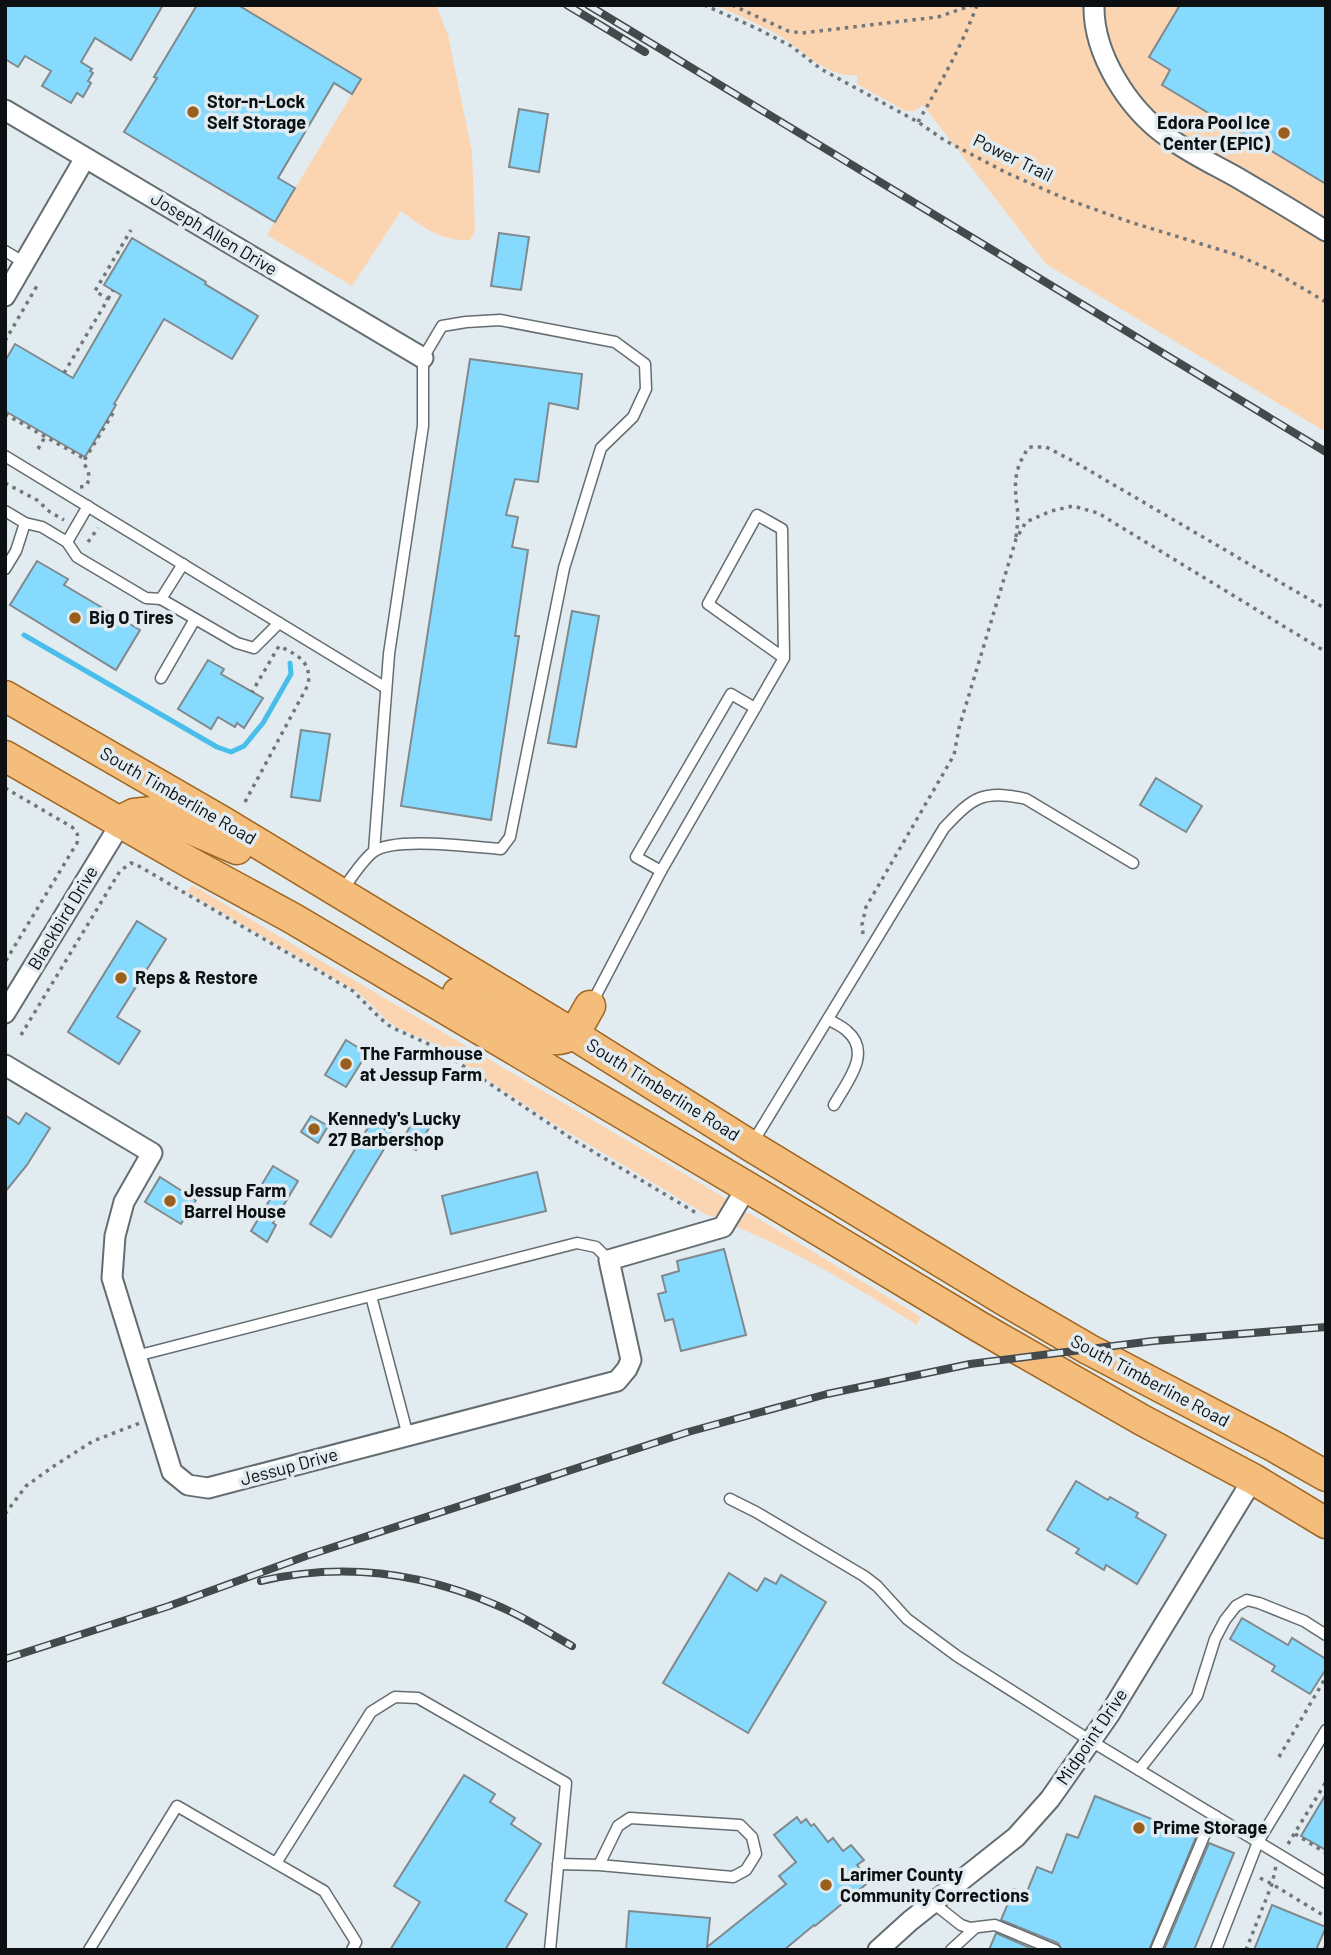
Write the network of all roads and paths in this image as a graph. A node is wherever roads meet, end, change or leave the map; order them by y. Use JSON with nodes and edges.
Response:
{"nodes":[{"id":1,"x":704,"y":5,"type":"edge"},
{"id":2,"x":732,"y":5,"type":"edge"},
{"id":3,"x":975,"y":5,"type":"edge"},
{"id":4,"x":1094,"y":5,"type":"edge"},
{"id":5,"x":5,"y":110,"type":"edge"},
{"id":6,"x":918,"y":122,"type":"junction"},
{"id":7,"x":85,"y":158,"type":"junction"},
{"id":8,"x":131,"y":230,"type":"dead end"},
{"id":9,"x":1326,"y":230,"type":"edge"},
{"id":10,"x":5,"y":251,"type":"edge"},
{"id":11,"x":25,"y":263,"type":"junction"},
{"id":12,"x":38,"y":284,"type":"dead end"},
{"id":13,"x":113,"y":290,"type":"dead end"},
{"id":14,"x":5,"y":296,"type":"edge"},
{"id":15,"x":108,"y":299,"type":"junction"},
{"id":16,"x":1326,"y":302,"type":"edge"},
{"id":17,"x":5,"y":341,"type":"edge"},
{"id":18,"x":423,"y":358,"type":"junction"},
{"id":19,"x":64,"y":373,"type":"dead end"},
{"id":20,"x":115,"y":410,"type":"dead end"},
{"id":21,"x":5,"y":414,"type":"edge"},
{"id":22,"x":45,"y":437,"type":"junction"},
{"id":23,"x":38,"y":449,"type":"dead end"},
{"id":24,"x":5,"y":456,"type":"edge"},
{"id":25,"x":85,"y":459,"type":"junction"},
{"id":26,"x":5,"y":483,"type":"edge"},
{"id":27,"x":78,"y":487,"type":"dead end"},
{"id":28,"x":88,"y":506,"type":"junction"},
{"id":29,"x":5,"y":511,"type":"edge"},
{"id":30,"x":64,"y":520,"type":"dead end"},
{"id":31,"x":25,"y":523,"type":"junction"},
{"id":32,"x":97,"y":528,"type":"dead end"},
{"id":33,"x":1016,"y":539,"type":"junction"},
{"id":34,"x":67,"y":542,"type":"junction"},
{"id":35,"x":88,"y":542,"type":"dead end"},
{"id":36,"x":183,"y":564,"type":"junction"},
{"id":37,"x":5,"y":569,"type":"edge"},
{"id":38,"x":161,"y":599,"type":"junction"},
{"id":39,"x":1326,"y":608,"type":"edge"},
{"id":40,"x":195,"y":619,"type":"junction"},
{"id":41,"x":279,"y":622,"type":"junction"},
{"id":42,"x":1326,"y":652,"type":"edge"},
{"id":43,"x":784,"y":658,"type":"junction"},
{"id":44,"x":161,"y":678,"type":"dead end"},
{"id":45,"x":386,"y":688,"type":"junction"},
{"id":46,"x":252,"y":692,"type":"dead end"},
{"id":47,"x":5,"y":696,"type":"edge"},
{"id":48,"x":755,"y":708,"type":"junction"},
{"id":49,"x":5,"y":756,"type":"edge"},
{"id":50,"x":5,"y":788,"type":"edge"},
{"id":51,"x":245,"y":802,"type":"dead end"},
{"id":52,"x":121,"y":823,"type":"junction"},
{"id":53,"x":78,"y":837,"type":"junction"},
{"id":54,"x":87,"y":837,"type":"dead end"},
{"id":55,"x":374,"y":851,"type":"junction"},
{"id":56,"x":120,"y":858,"type":"dead end"},
{"id":57,"x":1133,"y":863,"type":"dead end"},
{"id":58,"x":125,"y":866,"type":"junction"},
{"id":59,"x":661,"y":871,"type":"junction"},
{"id":60,"x":349,"y":900,"type":"junction"},
{"id":61,"x":292,"y":918,"type":"junction"},
{"id":62,"x":866,"y":957,"type":"junction"},
{"id":63,"x":5,"y":962,"type":"edge"},
{"id":64,"x":590,"y":1006,"type":"joint"},
{"id":65,"x":5,"y":1013,"type":"edge"},
{"id":66,"x":828,"y":1019,"type":"junction"},
{"id":67,"x":573,"y":1034,"type":"junction"},
{"id":68,"x":21,"y":1035,"type":"dead end"},
{"id":69,"x":5,"y":1065,"type":"edge"},
{"id":70,"x":834,"y":1105,"type":"dead end"},
{"id":71,"x":751,"y":1146,"type":"junction"},
{"id":72,"x":747,"y":1186,"type":"junction"},
{"id":73,"x":706,"y":1218,"type":"dead end"},
{"id":74,"x":609,"y":1260,"type":"junction"},
{"id":75,"x":372,"y":1296,"type":"junction"},
{"id":76,"x":136,"y":1356,"type":"junction"},
{"id":77,"x":155,"y":1417,"type":"junction"},
{"id":78,"x":408,"y":1436,"type":"junction"},
{"id":79,"x":1326,"y":1476,"type":"edge"},
{"id":80,"x":1252,"y":1479,"type":"junction"},
{"id":81,"x":730,"y":1499,"type":"dead end"},
{"id":82,"x":5,"y":1514,"type":"edge"},
{"id":83,"x":1326,"y":1523,"type":"edge"},
{"id":84,"x":1326,"y":1635,"type":"edge"},
{"id":85,"x":1326,"y":1677,"type":"edge"},
{"id":86,"x":1326,"y":1730,"type":"edge"},
{"id":87,"x":1091,"y":1741,"type":"junction"},
{"id":88,"x":1279,"y":1757,"type":"dead end"},
{"id":89,"x":1139,"y":1770,"type":"junction"},
{"id":90,"x":1326,"y":1782,"type":"edge"},
{"id":91,"x":1214,"y":1816,"type":"junction"},
{"id":92,"x":1294,"y":1833,"type":"junction"},
{"id":93,"x":1258,"y":1842,"type":"junction"},
{"id":94,"x":1286,"y":1849,"type":"dead end"},
{"id":95,"x":1326,"y":1853,"type":"edge"},
{"id":96,"x":276,"y":1863,"type":"junction"},
{"id":97,"x":558,"y":1864,"type":"junction"},
{"id":98,"x":599,"y":1865,"type":"junction"},
{"id":99,"x":1276,"y":1866,"type":"dead end"},
{"id":100,"x":1260,"y":1878,"type":"dead end"},
{"id":101,"x":1326,"y":1883,"type":"edge"},
{"id":102,"x":1272,"y":1884,"type":"junction"},
{"id":103,"x":933,"y":1903,"type":"junction"},
{"id":104,"x":1326,"y":1917,"type":"edge"},
{"id":105,"x":975,"y":1928,"type":"junction"},
{"id":106,"x":89,"y":1950,"type":"edge"},
{"id":107,"x":352,"y":1950,"type":"edge"},
{"id":108,"x":550,"y":1950,"type":"edge"},
{"id":109,"x":878,"y":1950,"type":"edge"},
{"id":110,"x":951,"y":1950,"type":"edge"},
{"id":111,"x":1055,"y":1950,"type":"edge"},
{"id":112,"x":1156,"y":1950,"type":"edge"},
{"id":113,"x":1216,"y":1950,"type":"edge"},
{"id":114,"x":1246,"y":1950,"type":"edge"}],
"edges":[{"from":1,"to":6,"type":"path","name":"Power Trail"},
{"from":2,"to":3,"type":"path"},
{"from":3,"to":6,"type":"path"},
{"from":4,"to":9,"type":"street"},
{"from":5,"to":7,"type":"street","name":"Joseph Allen Drive"},
{"from":6,"to":16,"type":"path","name":"Power Trail"},
{"from":7,"to":11,"type":"street"},
{"from":7,"to":18,"type":"street","name":"Joseph Allen Drive"},
{"from":8,"to":15,"type":"path"},
{"from":10,"to":11,"type":"lane"},
{"from":11,"to":14,"type":"street"},
{"from":12,"to":17,"type":"path"},
{"from":13,"to":15,"type":"path"},
{"from":15,"to":19,"type":"path"},
{"from":18,"to":45,"type":"lane"},
{"from":18,"to":55,"type":"lane"},
{"from":20,"to":25,"type":"path"},
{"from":21,"to":22,"type":"path"},
{"from":22,"to":23,"type":"path"},
{"from":22,"to":25,"type":"path"},
{"from":24,"to":28,"type":"lane"},
{"from":25,"to":27,"type":"path"},
{"from":26,"to":30,"type":"path"},
{"from":28,"to":34,"type":"lane"},
{"from":28,"to":36,"type":"lane"},
{"from":29,"to":31,"type":"lane"},
{"from":31,"to":34,"type":"lane"},
{"from":31,"to":37,"type":"lane"},
{"from":32,"to":35,"type":"path"},
{"from":33,"to":39,"type":"path"},
{"from":33,"to":42,"type":"path"},
{"from":33,"to":62,"type":"path"},
{"from":34,"to":38,"type":"lane"},
{"from":36,"to":38,"type":"lane"},
{"from":36,"to":41,"type":"lane"},
{"from":38,"to":40,"type":"lane"},
{"from":40,"to":41,"type":"lane"},
{"from":40,"to":44,"type":"lane"},
{"from":41,"to":45,"type":"lane"},
{"from":43,"to":43,"type":"lane"},
{"from":43,"to":48,"type":"lane"},
{"from":45,"to":55,"type":"lane"},
{"from":46,"to":51,"type":"path"},
{"from":47,"to":60,"type":"main road","name":"South Timberline Road"},
{"from":48,"to":59,"type":"lane"},
{"from":48,"to":59,"type":"lane"},
{"from":49,"to":52,"type":"main road","name":"South Timberline Road"},
{"from":50,"to":53,"type":"path"},
{"from":52,"to":60,"type":"main road"},
{"from":52,"to":61,"type":"main road","name":"South Timberline Road"},
{"from":52,"to":65,"type":"street","name":"Blackbird Drive"},
{"from":53,"to":54,"type":"path"},
{"from":53,"to":63,"type":"path"},
{"from":55,"to":60,"type":"lane"},
{"from":56,"to":58,"type":"path"},
{"from":57,"to":62,"type":"lane"},
{"from":58,"to":68,"type":"path"},
{"from":58,"to":73,"type":"path"},
{"from":59,"to":64,"type":"lane"},
{"from":60,"to":67,"type":"main road","name":"South Timberline Road"},
{"from":61,"to":67,"type":"main road"},
{"from":61,"to":72,"type":"main road","name":"South Timberline Road"},
{"from":62,"to":66,"type":"lane"},
{"from":64,"to":67,"type":"main road"},
{"from":66,"to":70,"type":"lane"},
{"from":66,"to":71,"type":"lane"},
{"from":67,"to":71,"type":"main road","name":"South Timberline Road"},
{"from":69,"to":76,"type":"street","name":"Jessup Drive"},
{"from":71,"to":79,"type":"main road","name":"South Timberline Road"},
{"from":72,"to":74,"type":"street"},
{"from":72,"to":80,"type":"main road","name":"South Timberline Road"},
{"from":74,"to":75,"type":"lane"},
{"from":74,"to":78,"type":"street","name":"Jessup Drive"},
{"from":75,"to":76,"type":"lane"},
{"from":75,"to":78,"type":"lane"},
{"from":76,"to":77,"type":"street","name":"Jessup Drive"},
{"from":77,"to":78,"type":"street","name":"Jessup Drive"},
{"from":77,"to":82,"type":"path"},
{"from":80,"to":83,"type":"main road","name":"South Timberline Road"},
{"from":80,"to":87,"type":"street","name":"Midpoint Drive"},
{"from":81,"to":87,"type":"lane"},
{"from":84,"to":89,"type":"lane"},
{"from":85,"to":88,"type":"path"},
{"from":86,"to":93,"type":"lane"},
{"from":87,"to":89,"type":"lane"},
{"from":87,"to":103,"type":"street","name":"Midpoint Drive"},
{"from":89,"to":91,"type":"lane"},
{"from":90,"to":92,"type":"path"},
{"from":91,"to":93,"type":"lane"},
{"from":91,"to":112,"type":"lane"},
{"from":92,"to":94,"type":"path"},
{"from":92,"to":95,"type":"path"},
{"from":93,"to":101,"type":"lane"},
{"from":93,"to":113,"type":"lane"},
{"from":96,"to":97,"type":"lane"},
{"from":96,"to":106,"type":"lane"},
{"from":96,"to":107,"type":"lane"},
{"from":97,"to":98,"type":"lane"},
{"from":97,"to":108,"type":"lane"},
{"from":98,"to":98,"type":"lane"},
{"from":99,"to":102,"type":"path"},
{"from":100,"to":102,"type":"path"},
{"from":102,"to":104,"type":"path"},
{"from":102,"to":114,"type":"path"},
{"from":103,"to":105,"type":"lane"},
{"from":103,"to":109,"type":"street","name":"Midpoint Drive"},
{"from":105,"to":110,"type":"lane"},
{"from":105,"to":111,"type":"lane"}]}
